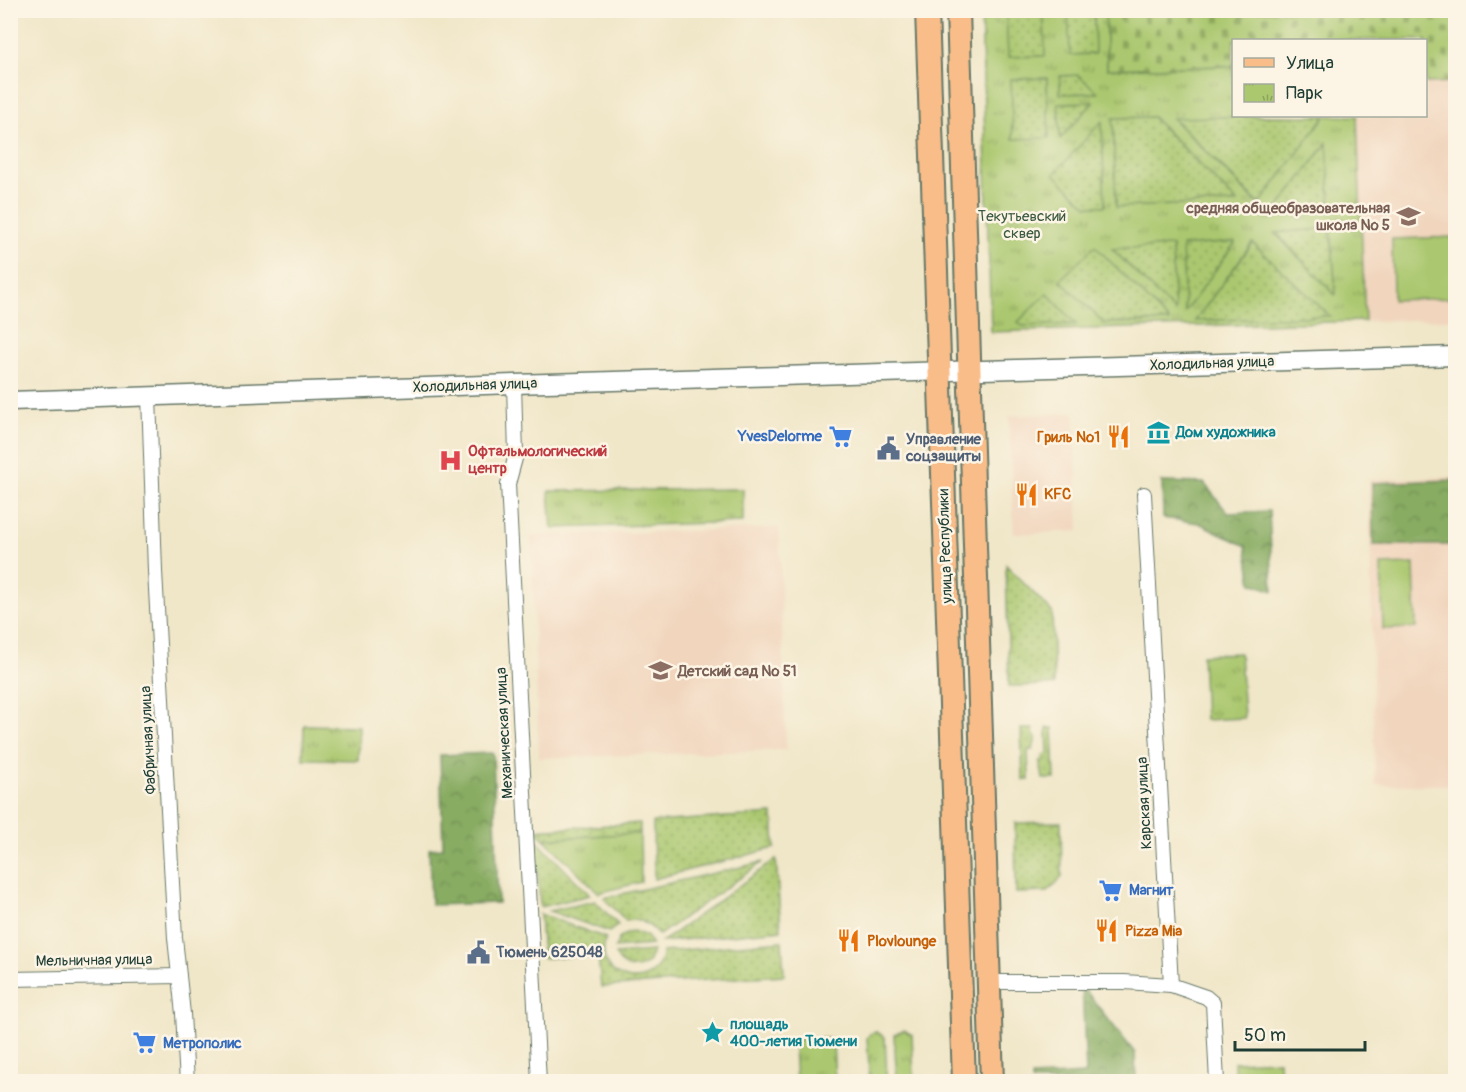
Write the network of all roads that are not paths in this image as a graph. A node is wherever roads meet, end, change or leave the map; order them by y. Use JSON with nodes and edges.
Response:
{"nodes":[{"id":1,"x":927,"y":10,"type":"edge"},
{"id":2,"x":958,"y":10,"type":"edge"},
{"id":3,"x":1455,"y":356,"type":"edge"},
{"id":4,"x":969,"y":370,"type":"junction"},
{"id":5,"x":939,"y":371,"type":"junction"},
{"id":6,"x":514,"y":384,"type":"junction"},
{"id":7,"x":149,"y":396,"type":"junction"},
{"id":8,"x":10,"y":401,"type":"edge"},
{"id":9,"x":1144,"y":494,"type":"dead end"},
{"id":10,"x":179,"y":976,"type":"junction"},
{"id":11,"x":10,"y":979,"type":"edge"},
{"id":12,"x":988,"y":982,"type":"junction"},
{"id":13,"x":1171,"y":985,"type":"junction"},
{"id":14,"x":187,"y":1082,"type":"edge"},
{"id":15,"x":539,"y":1082,"type":"edge"},
{"id":16,"x":964,"y":1082,"type":"edge"},
{"id":17,"x":992,"y":1082,"type":"edge"},
{"id":18,"x":1217,"y":1082,"type":"edge"}],
"edges":[{"from":1,"to":5,"type":"main road","name":"улица Республики"},
{"from":2,"to":4,"type":"main road","name":"улица Республики"},
{"from":3,"to":4,"type":"street","name":"Холодильная улица"},
{"from":4,"to":5,"type":"street","name":"Холодильная улица"},
{"from":4,"to":12,"type":"main road","name":"улица Республики"},
{"from":5,"to":6,"type":"street","name":"Холодильная улица"},
{"from":5,"to":16,"type":"main road","name":"улица Республики"},
{"from":6,"to":7,"type":"street","name":"Холодильная улица"},
{"from":6,"to":15,"type":"street","name":"Механическая улица"},
{"from":7,"to":8,"type":"street","name":"Холодильная улица"},
{"from":7,"to":10,"type":"street","name":"Фабричная улица"},
{"from":9,"to":13,"type":"street","name":"Карская улица"},
{"from":10,"to":11,"type":"street","name":"Мельничная улица"},
{"from":10,"to":14,"type":"street","name":"Фабричная улица"},
{"from":12,"to":13,"type":"street"},
{"from":12,"to":17,"type":"main road","name":"улица Республики"},
{"from":13,"to":18,"type":"street"}]}
